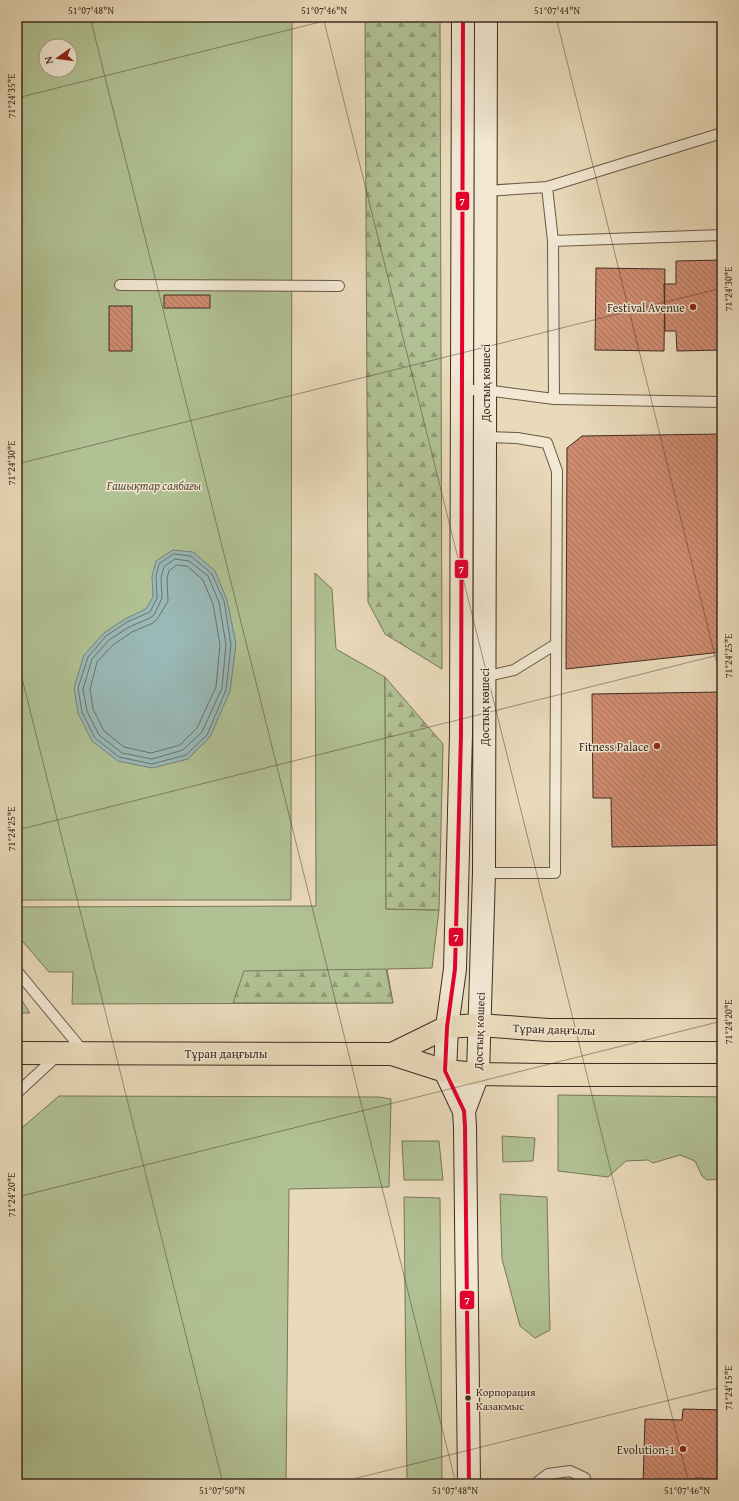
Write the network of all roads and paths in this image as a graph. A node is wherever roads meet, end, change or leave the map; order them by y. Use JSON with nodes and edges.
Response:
{"nodes":[{"id":1,"x":462,"y":17,"type":"edge"},
{"id":2,"x":486,"y":17,"type":"edge"},
{"id":3,"x":722,"y":133,"type":"edge"},
{"id":4,"x":547,"y":187,"type":"junction"},
{"id":5,"x":485,"y":191,"type":"junction"},
{"id":6,"x":722,"y":235,"type":"edge"},
{"id":7,"x":553,"y":241,"type":"junction"},
{"id":8,"x":120,"y":285,"type":"dead end"},
{"id":9,"x":339,"y":286,"type":"dead end"},
{"id":10,"x":462,"y":390,"type":"junction"},
{"id":11,"x":485,"y":390,"type":"junction"},
{"id":12,"x":554,"y":399,"type":"junction"},
{"id":13,"x":722,"y":402,"type":"edge"},
{"id":14,"x":485,"y":437,"type":"junction"},
{"id":15,"x":556,"y":644,"type":"junction"},
{"id":16,"x":484,"y":677,"type":"junction"},
{"id":17,"x":484,"y":873,"type":"junction"},
{"id":18,"x":17,"y":971,"type":"edge"},
{"id":19,"x":479,"y":1026,"type":"junction"},
{"id":20,"x":447,"y":1027,"type":"junction"},
{"id":21,"x":722,"y":1030,"type":"edge"},
{"id":22,"x":17,"y":1053,"type":"edge"},
{"id":23,"x":61,"y":1053,"type":"junction"},
{"id":24,"x":85,"y":1053,"type":"junction"},
{"id":25,"x":392,"y":1054,"type":"junction"},
{"id":26,"x":445,"y":1072,"type":"junction"},
{"id":27,"x":478,"y":1074,"type":"junction"},
{"id":28,"x":722,"y":1075,"type":"edge"},
{"id":29,"x":17,"y":1093,"type":"edge"},
{"id":30,"x":464,"y":1111,"type":"junction"},
{"id":31,"x":469,"y":1484,"type":"edge"},
{"id":32,"x":535,"y":1484,"type":"edge"},
{"id":33,"x":586,"y":1484,"type":"edge"}],
"edges":[{"from":1,"to":10,"type":"street","name":"Достық көшесі"},
{"from":2,"to":5,"type":"street","name":"Достық көшесі"},
{"from":3,"to":4,"type":"lane"},
{"from":4,"to":5,"type":"lane"},
{"from":4,"to":7,"type":"lane"},
{"from":5,"to":11,"type":"street","name":"Достық көшесі"},
{"from":6,"to":7,"type":"lane"},
{"from":7,"to":12,"type":"lane"},
{"from":8,"to":9,"type":"lane"},
{"from":10,"to":11,"type":"lane"},
{"from":10,"to":20,"type":"street","name":"Достық көшесі"},
{"from":11,"to":12,"type":"lane"},
{"from":11,"to":14,"type":"street","name":"Достық көшесі"},
{"from":12,"to":13,"type":"lane"},
{"from":14,"to":15,"type":"lane"},
{"from":14,"to":16,"type":"street","name":"Достық көшесі"},
{"from":15,"to":16,"type":"lane"},
{"from":15,"to":17,"type":"lane"},
{"from":16,"to":17,"type":"street","name":"Достық көшесі"},
{"from":17,"to":19,"type":"street","name":"Достық көшесі"},
{"from":18,"to":24,"type":"lane"},
{"from":19,"to":20,"type":"main road","name":"Тұран даңғылы"},
{"from":19,"to":21,"type":"main road","name":"Тұран даңғылы"},
{"from":19,"to":27,"type":"street","name":"Достық көшесі"},
{"from":20,"to":25,"type":"main road","name":"Тұран даңғылы"},
{"from":20,"to":26,"type":"street","name":"Достық көшесі"},
{"from":22,"to":23,"type":"main road"},
{"from":23,"to":24,"type":"main road","name":"Тұран даңғылы"},
{"from":23,"to":29,"type":"lane"},
{"from":24,"to":25,"type":"main road","name":"Тұран даңғылы"},
{"from":25,"to":26,"type":"main road","name":"Тұран даңғылы"},
{"from":26,"to":27,"type":"main road","name":"Тұран даңғылы"},
{"from":26,"to":30,"type":"street","name":"Достық көшесі"},
{"from":27,"to":28,"type":"main road","name":"Тұран даңғылы"},
{"from":27,"to":30,"type":"street","name":"Достық көшесі"},
{"from":30,"to":31,"type":"street"},
{"from":32,"to":33,"type":"lane"}]}
